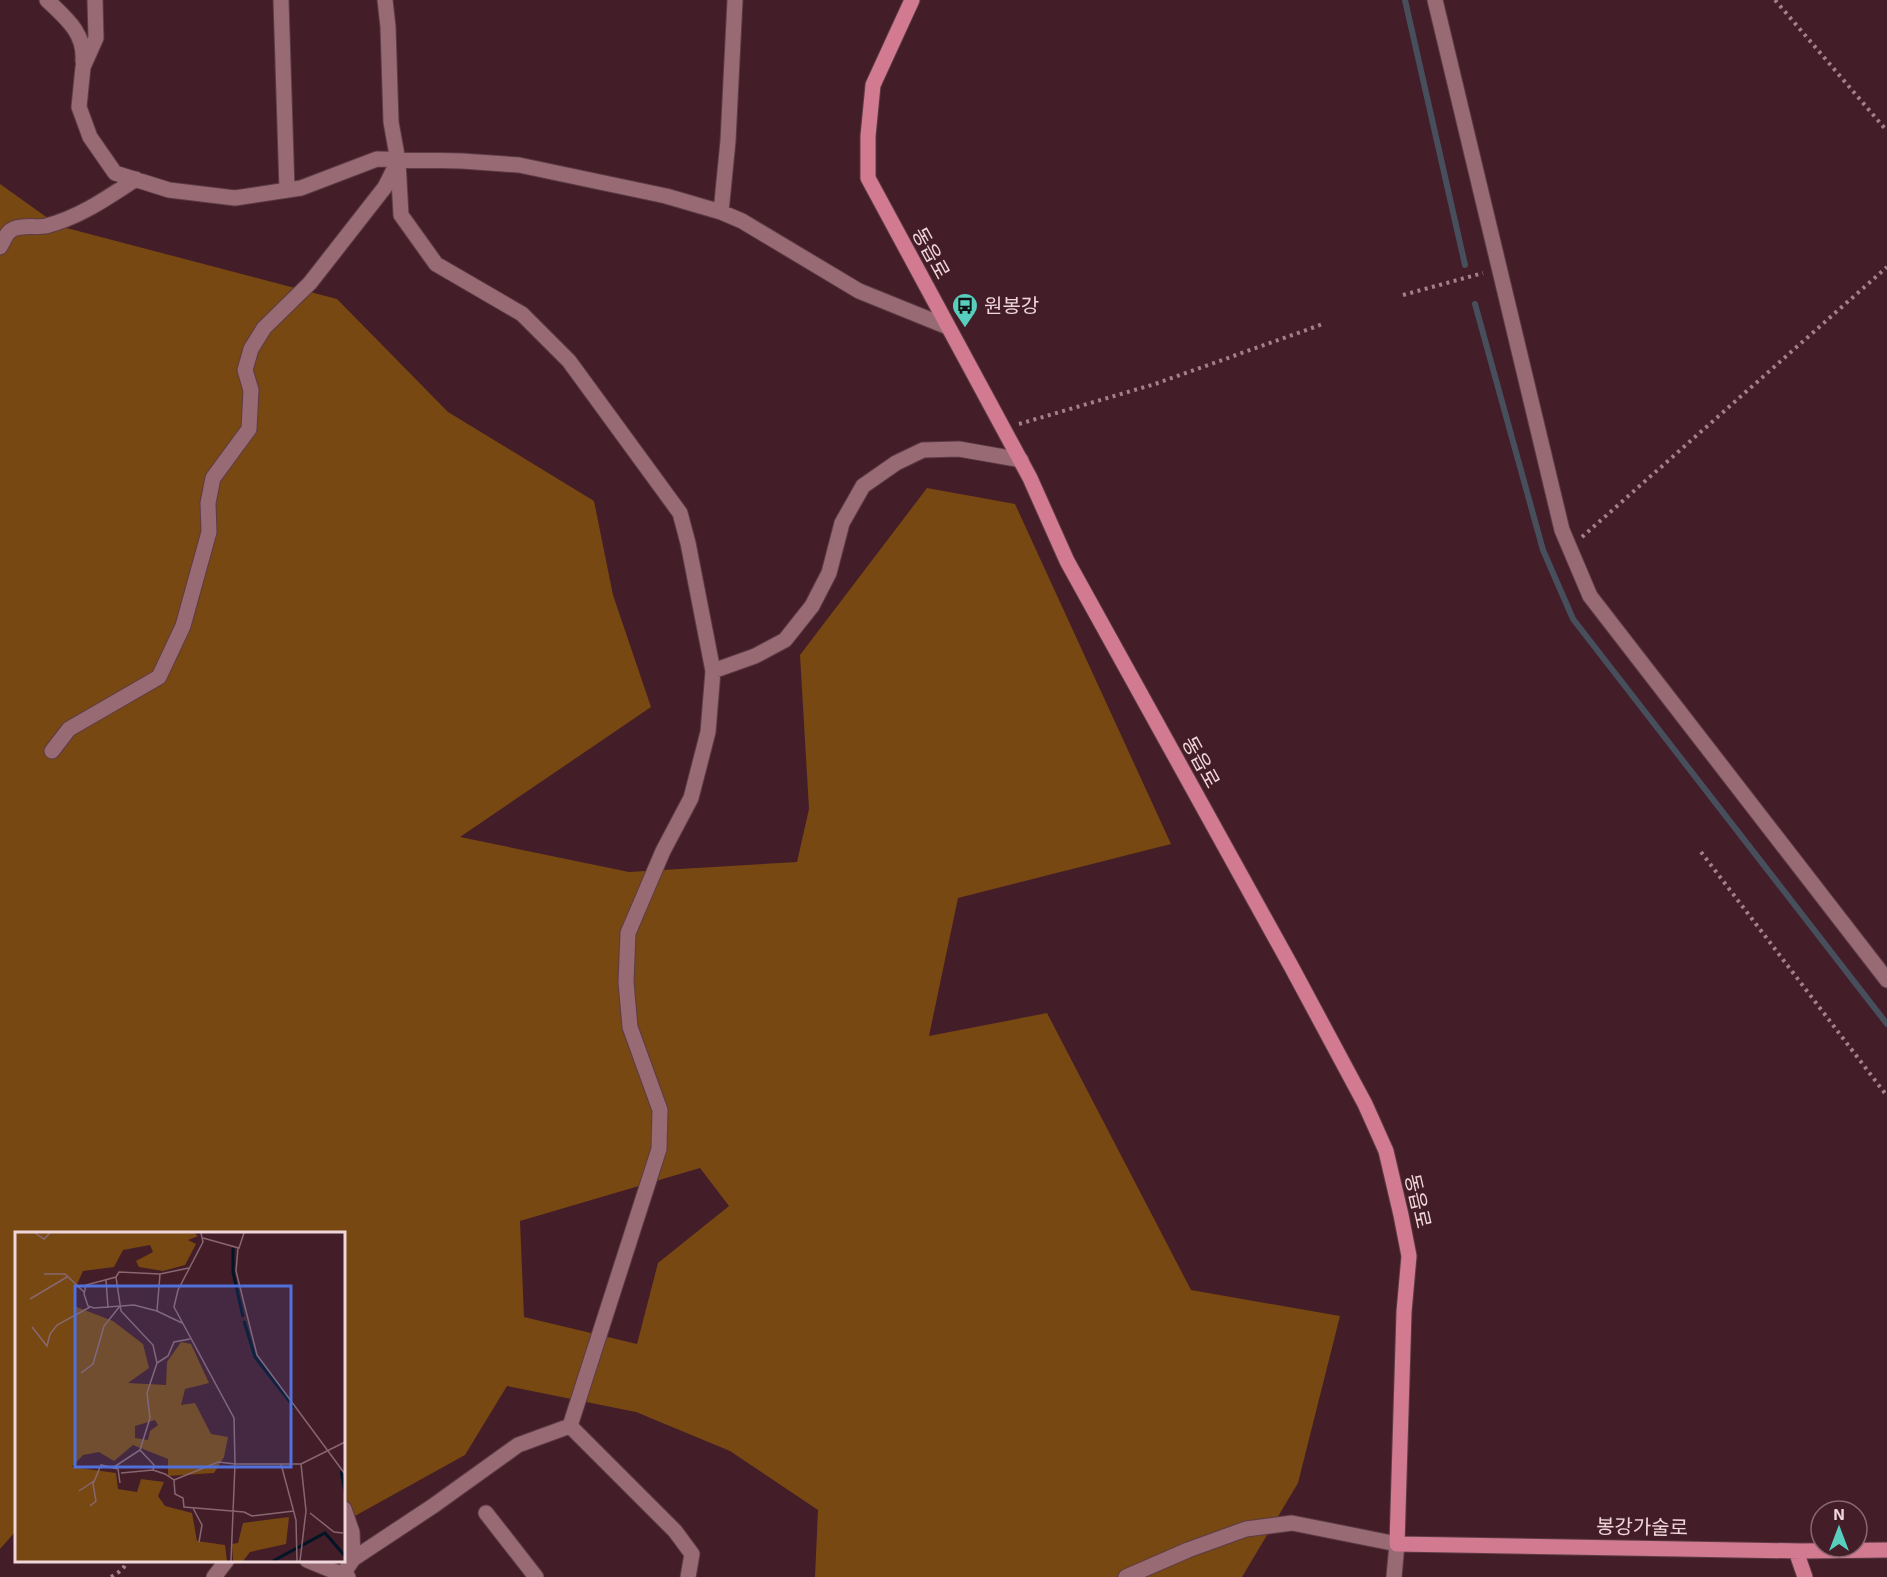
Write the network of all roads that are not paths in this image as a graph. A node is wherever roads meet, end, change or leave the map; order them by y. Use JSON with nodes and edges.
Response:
{"nodes":[{"id":1,"x":47,"y":0,"type":"edge"},
{"id":2,"x":94,"y":0,"type":"edge"},
{"id":3,"x":281,"y":0,"type":"edge"},
{"id":4,"x":385,"y":0,"type":"edge"},
{"id":5,"x":735,"y":0,"type":"edge"},
{"id":6,"x":912,"y":0,"type":"edge"},
{"id":7,"x":1435,"y":0,"type":"edge"},
{"id":8,"x":83,"y":67,"type":"junction"},
{"id":9,"x":398,"y":161,"type":"junction"},
{"id":10,"x":136,"y":179,"type":"junction"},
{"id":11,"x":287,"y":190,"type":"junction"},
{"id":12,"x":721,"y":212,"type":"junction"},
{"id":13,"x":0,"y":247,"type":"edge"},
{"id":14,"x":948,"y":327,"type":"junction"},
{"id":15,"x":1021,"y":460,"type":"junction"},
{"id":16,"x":713,"y":671,"type":"junction"},
{"id":17,"x":52,"y":751,"type":"dead end"},
{"id":18,"x":1887,"y":980,"type":"edge"},
{"id":19,"x":570,"y":1426,"type":"junction"},
{"id":20,"x":345,"y":1512,"type":"edge"},
{"id":21,"x":486,"y":1512,"type":"dead end"},
{"id":22,"x":1397,"y":1544,"type":"junction"},
{"id":23,"x":1887,"y":1550,"type":"edge"},
{"id":24,"x":1796,"y":1551,"type":"junction"},
{"id":25,"x":353,"y":1559,"type":"junction"},
{"id":26,"x":225,"y":1562,"type":"edge"},
{"id":27,"x":312,"y":1562,"type":"edge"},
{"id":28,"x":346,"y":1576,"type":"edge"},
{"id":29,"x":214,"y":1577,"type":"edge"},
{"id":30,"x":536,"y":1577,"type":"edge"},
{"id":31,"x":688,"y":1577,"type":"edge"},
{"id":32,"x":1126,"y":1577,"type":"edge"},
{"id":33,"x":1394,"y":1577,"type":"edge"},
{"id":34,"x":1805,"y":1577,"type":"edge"}],
"edges":[{"from":1,"to":8,"type":"street"},
{"from":2,"to":8,"type":"street"},
{"from":3,"to":11,"type":"street"},
{"from":4,"to":9,"type":"street"},
{"from":5,"to":12,"type":"street"},
{"from":6,"to":14,"type":"main road","name":"동읍로"},
{"from":7,"to":18,"type":"street"},
{"from":8,"to":10,"type":"street"},
{"from":9,"to":11,"type":"street"},
{"from":9,"to":12,"type":"street"},
{"from":9,"to":16,"type":"street"},
{"from":9,"to":17,"type":"street"},
{"from":10,"to":11,"type":"street"},
{"from":10,"to":13,"type":"street"},
{"from":12,"to":14,"type":"street"},
{"from":14,"to":15,"type":"main road","name":"동읍로"},
{"from":15,"to":16,"type":"street"},
{"from":15,"to":22,"type":"main road","name":"동읍로"},
{"from":16,"to":19,"type":"street"},
{"from":19,"to":25,"type":"street"},
{"from":19,"to":31,"type":"street"},
{"from":20,"to":25,"type":"street"},
{"from":21,"to":30,"type":"street"},
{"from":22,"to":24,"type":"main road","name":"봉강가술로"},
{"from":22,"to":32,"type":"street"},
{"from":22,"to":33,"type":"street","name":"동읍로"},
{"from":23,"to":24,"type":"main road","name":"봉강가술로"},
{"from":24,"to":34,"type":"main road"},
{"from":25,"to":28,"type":"street"},
{"from":26,"to":29,"type":"street"},
{"from":27,"to":28,"type":"street"}]}
